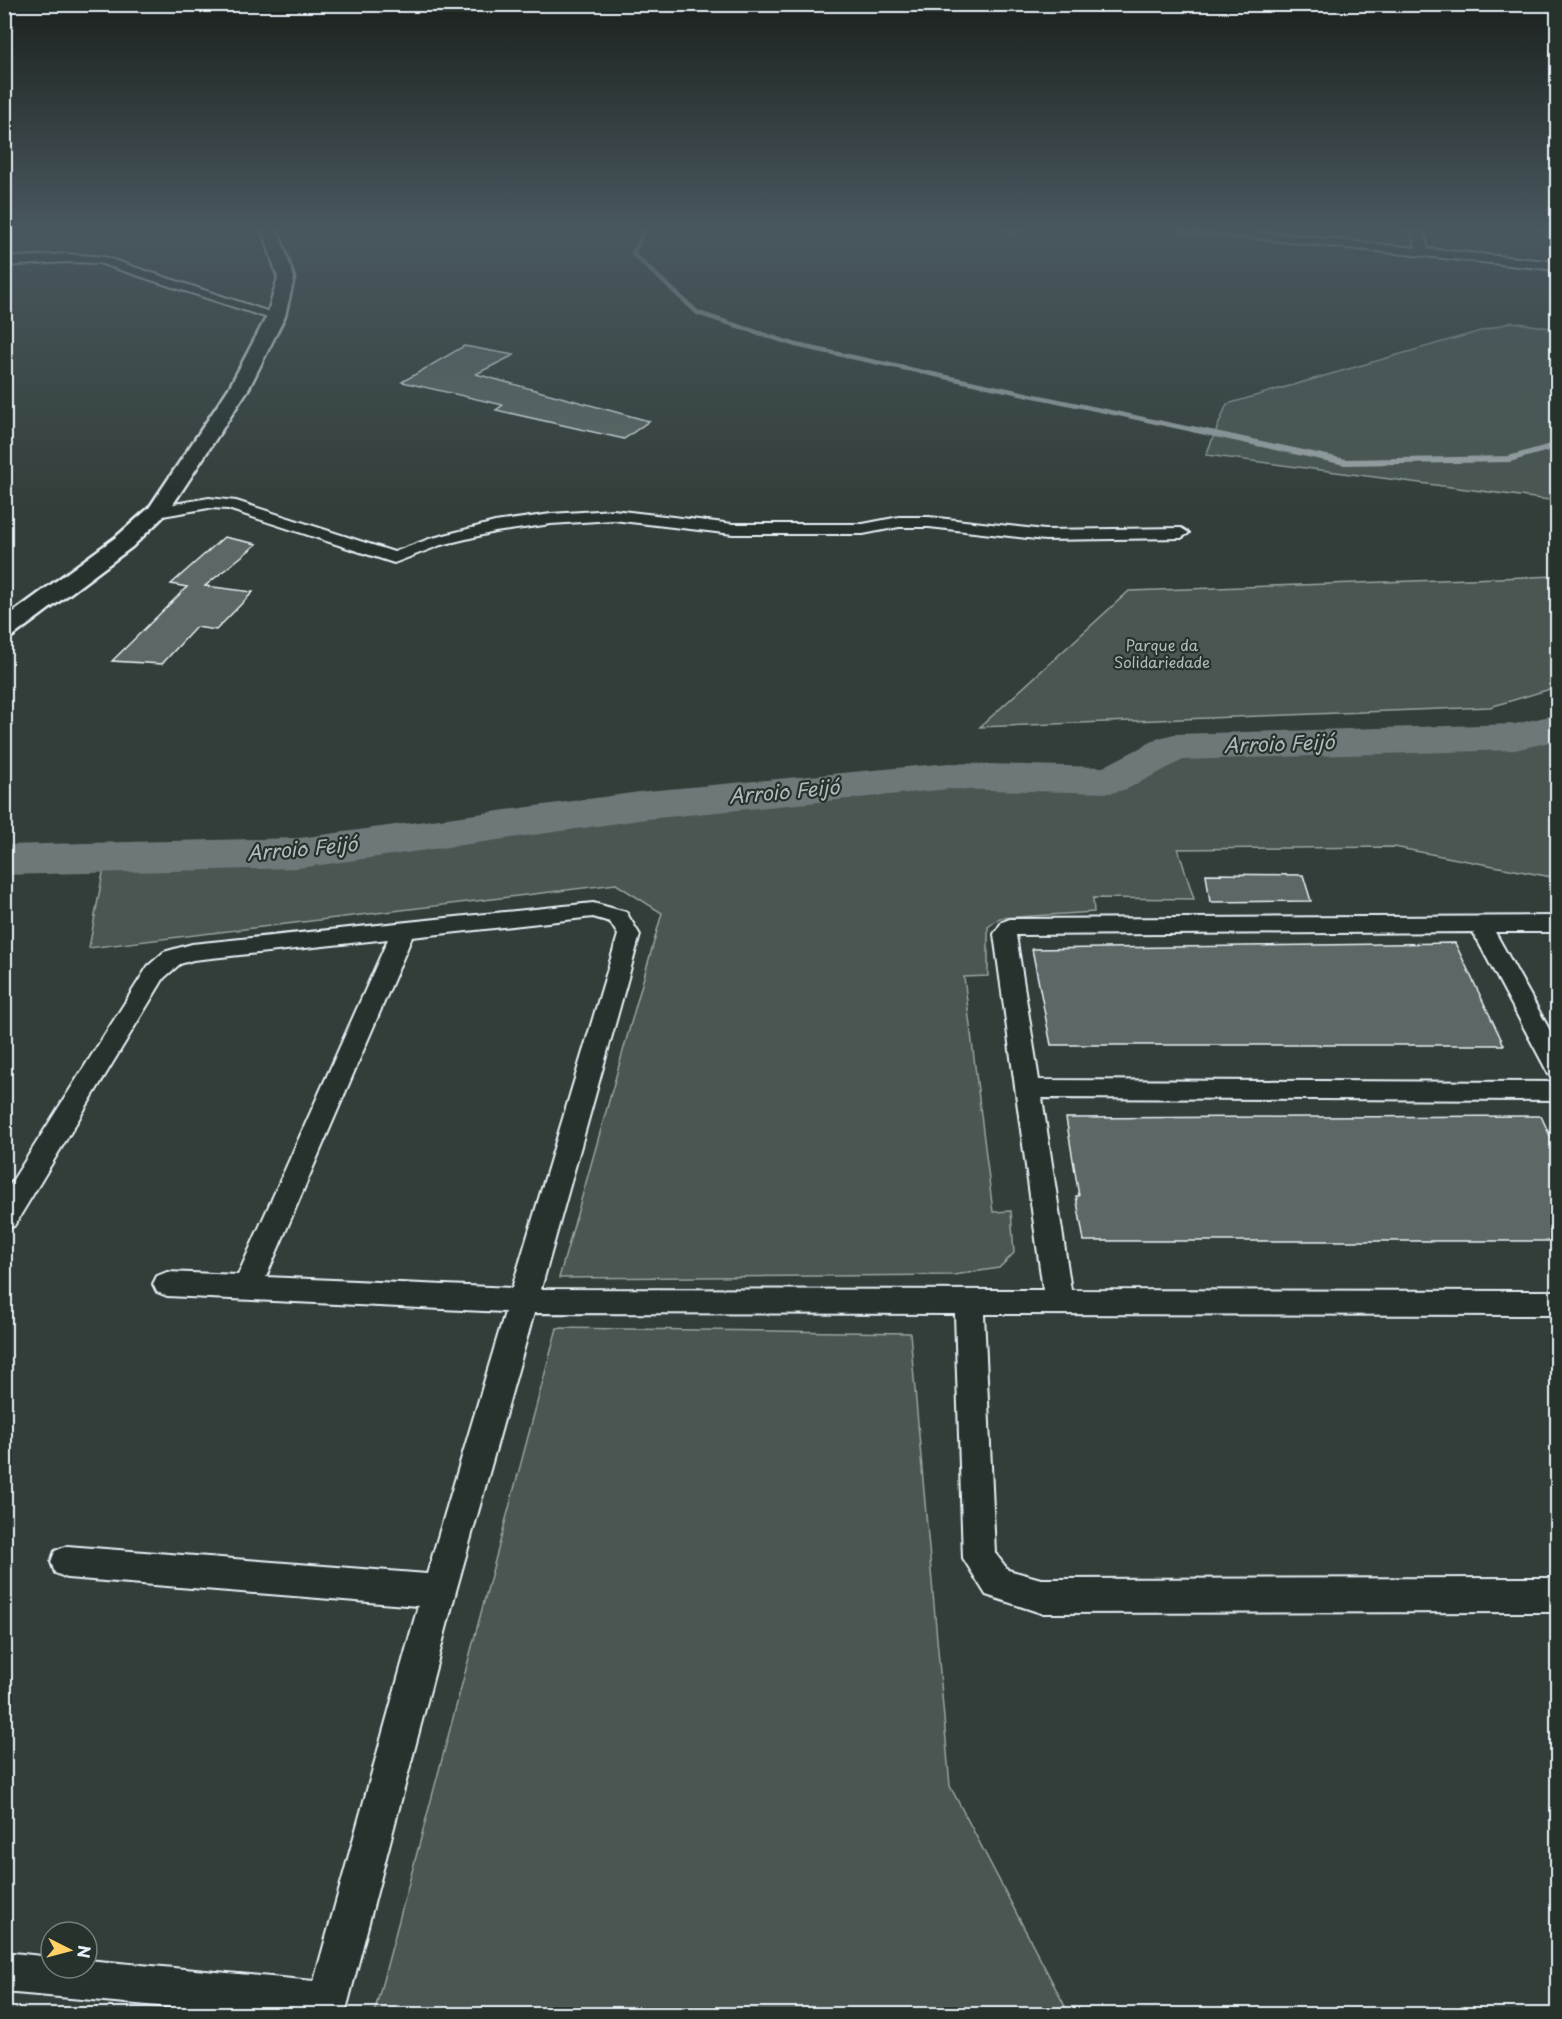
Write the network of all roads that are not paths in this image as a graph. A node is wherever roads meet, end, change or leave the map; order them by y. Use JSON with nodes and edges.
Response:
{"nodes":[{"id":1,"x":272,"y":322,"type":"edge"},
{"id":2,"x":172,"y":490,"type":"junction"},
{"id":3,"x":209,"y":503,"type":"junction"},
{"id":4,"x":158,"y":512,"type":"junction"},
{"id":5,"x":1181,"y":533,"type":"dead end"},
{"id":6,"x":4,"y":632,"type":"edge"},
{"id":7,"x":1479,"y":923,"type":"junction"},
{"id":8,"x":1557,"y":924,"type":"edge"},
{"id":9,"x":403,"y":931,"type":"junction"},
{"id":10,"x":1557,"y":1069,"type":"edge"},
{"id":11,"x":1028,"y":1089,"type":"junction"},
{"id":12,"x":1557,"y":1091,"type":"edge"},
{"id":13,"x":4,"y":1218,"type":"edge"},
{"id":14,"x":167,"y":1284,"type":"dead end"},
{"id":15,"x":247,"y":1287,"type":"junction"},
{"id":16,"x":524,"y":1301,"type":"junction"},
{"id":17,"x":969,"y":1301,"type":"junction"},
{"id":18,"x":1059,"y":1302,"type":"junction"},
{"id":19,"x":1557,"y":1303,"type":"edge"},
{"id":20,"x":67,"y":1562,"type":"dead end"},
{"id":21,"x":439,"y":1591,"type":"junction"},
{"id":22,"x":1557,"y":1595,"type":"edge"},
{"id":23,"x":4,"y":1972,"type":"edge"},
{"id":24,"x":326,"y":2008,"type":"edge"}],
"edges":[{"from":1,"to":2,"type":"main road"},
{"from":2,"to":3,"type":"street"},
{"from":2,"to":4,"type":"main road"},
{"from":3,"to":4,"type":"street"},
{"from":3,"to":5,"type":"street"},
{"from":4,"to":6,"type":"main road"},
{"from":7,"to":8,"type":"street"},
{"from":7,"to":10,"type":"street"},
{"from":7,"to":11,"type":"street"},
{"from":9,"to":13,"type":"street"},
{"from":9,"to":15,"type":"street"},
{"from":9,"to":16,"type":"street"},
{"from":11,"to":12,"type":"street"},
{"from":11,"to":18,"type":"street"},
{"from":14,"to":15,"type":"street"},
{"from":15,"to":16,"type":"street"},
{"from":16,"to":17,"type":"street"},
{"from":16,"to":21,"type":"street"},
{"from":17,"to":18,"type":"street"},
{"from":17,"to":22,"type":"street"},
{"from":18,"to":19,"type":"street"},
{"from":20,"to":21,"type":"street"},
{"from":21,"to":24,"type":"street"},
{"from":23,"to":24,"type":"street"}]}
